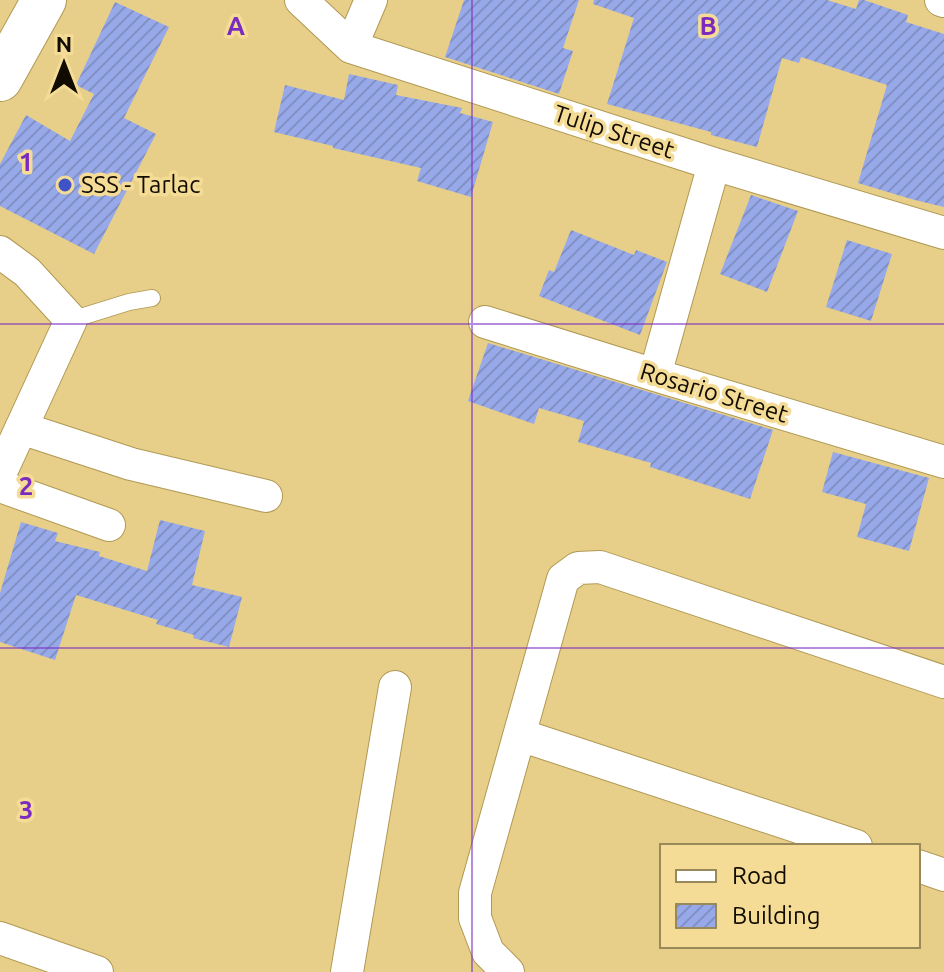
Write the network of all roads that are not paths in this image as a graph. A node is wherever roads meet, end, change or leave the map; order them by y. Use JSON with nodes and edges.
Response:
{"nodes":[{"id":1,"x":44,"y":0,"type":"edge"},
{"id":2,"x":301,"y":0,"type":"edge"},
{"id":3,"x":371,"y":0,"type":"edge"},
{"id":4,"x":351,"y":47,"type":"junction"},
{"id":5,"x":0,"y":79,"type":"edge"},
{"id":6,"x":714,"y":164,"type":"junction"},
{"id":7,"x":944,"y":233,"type":"edge"},
{"id":8,"x":0,"y":252,"type":"edge"},
{"id":9,"x":152,"y":298,"type":"dead end"},
{"id":10,"x":71,"y":320,"type":"junction"},
{"id":11,"x":485,"y":322,"type":"dead end"},
{"id":12,"x":655,"y":375,"type":"junction"},
{"id":13,"x":21,"y":428,"type":"junction"},
{"id":14,"x":944,"y":462,"type":"edge"},
{"id":15,"x":0,"y":474,"type":"edge"},
{"id":16,"x":0,"y":486,"type":"edge"},
{"id":17,"x":266,"y":496,"type":"dead end"},
{"id":18,"x":109,"y":525,"type":"dead end"},
{"id":19,"x":944,"y":682,"type":"edge"},
{"id":20,"x":395,"y":687,"type":"dead end"},
{"id":21,"x":520,"y":735,"type":"junction"},
{"id":22,"x":850,"y":844,"type":"edge"},
{"id":23,"x":920,"y":867,"type":"edge"},
{"id":24,"x":944,"y":875,"type":"edge"},
{"id":25,"x":0,"y":938,"type":"edge"},
{"id":26,"x":97,"y":972,"type":"edge"},
{"id":27,"x":347,"y":972,"type":"edge"},
{"id":28,"x":508,"y":972,"type":"edge"}],
"edges":[{"from":1,"to":5,"type":"street"},
{"from":2,"to":4,"type":"street","name":"Tulip Street"},
{"from":3,"to":4,"type":"street"},
{"from":4,"to":6,"type":"street","name":"Tulip Street"},
{"from":6,"to":7,"type":"street","name":"Tulip Street"},
{"from":6,"to":12,"type":"street"},
{"from":8,"to":10,"type":"street"},
{"from":9,"to":10,"type":"lane"},
{"from":10,"to":13,"type":"street"},
{"from":11,"to":12,"type":"street","name":"Rosario Street"},
{"from":12,"to":14,"type":"street","name":"Rosario Street"},
{"from":13,"to":15,"type":"street"},
{"from":13,"to":17,"type":"street"},
{"from":16,"to":18,"type":"street"},
{"from":19,"to":21,"type":"street"},
{"from":20,"to":27,"type":"street"},
{"from":21,"to":22,"type":"street"},
{"from":21,"to":28,"type":"street"},
{"from":23,"to":24,"type":"street"},
{"from":25,"to":26,"type":"street"}]}
